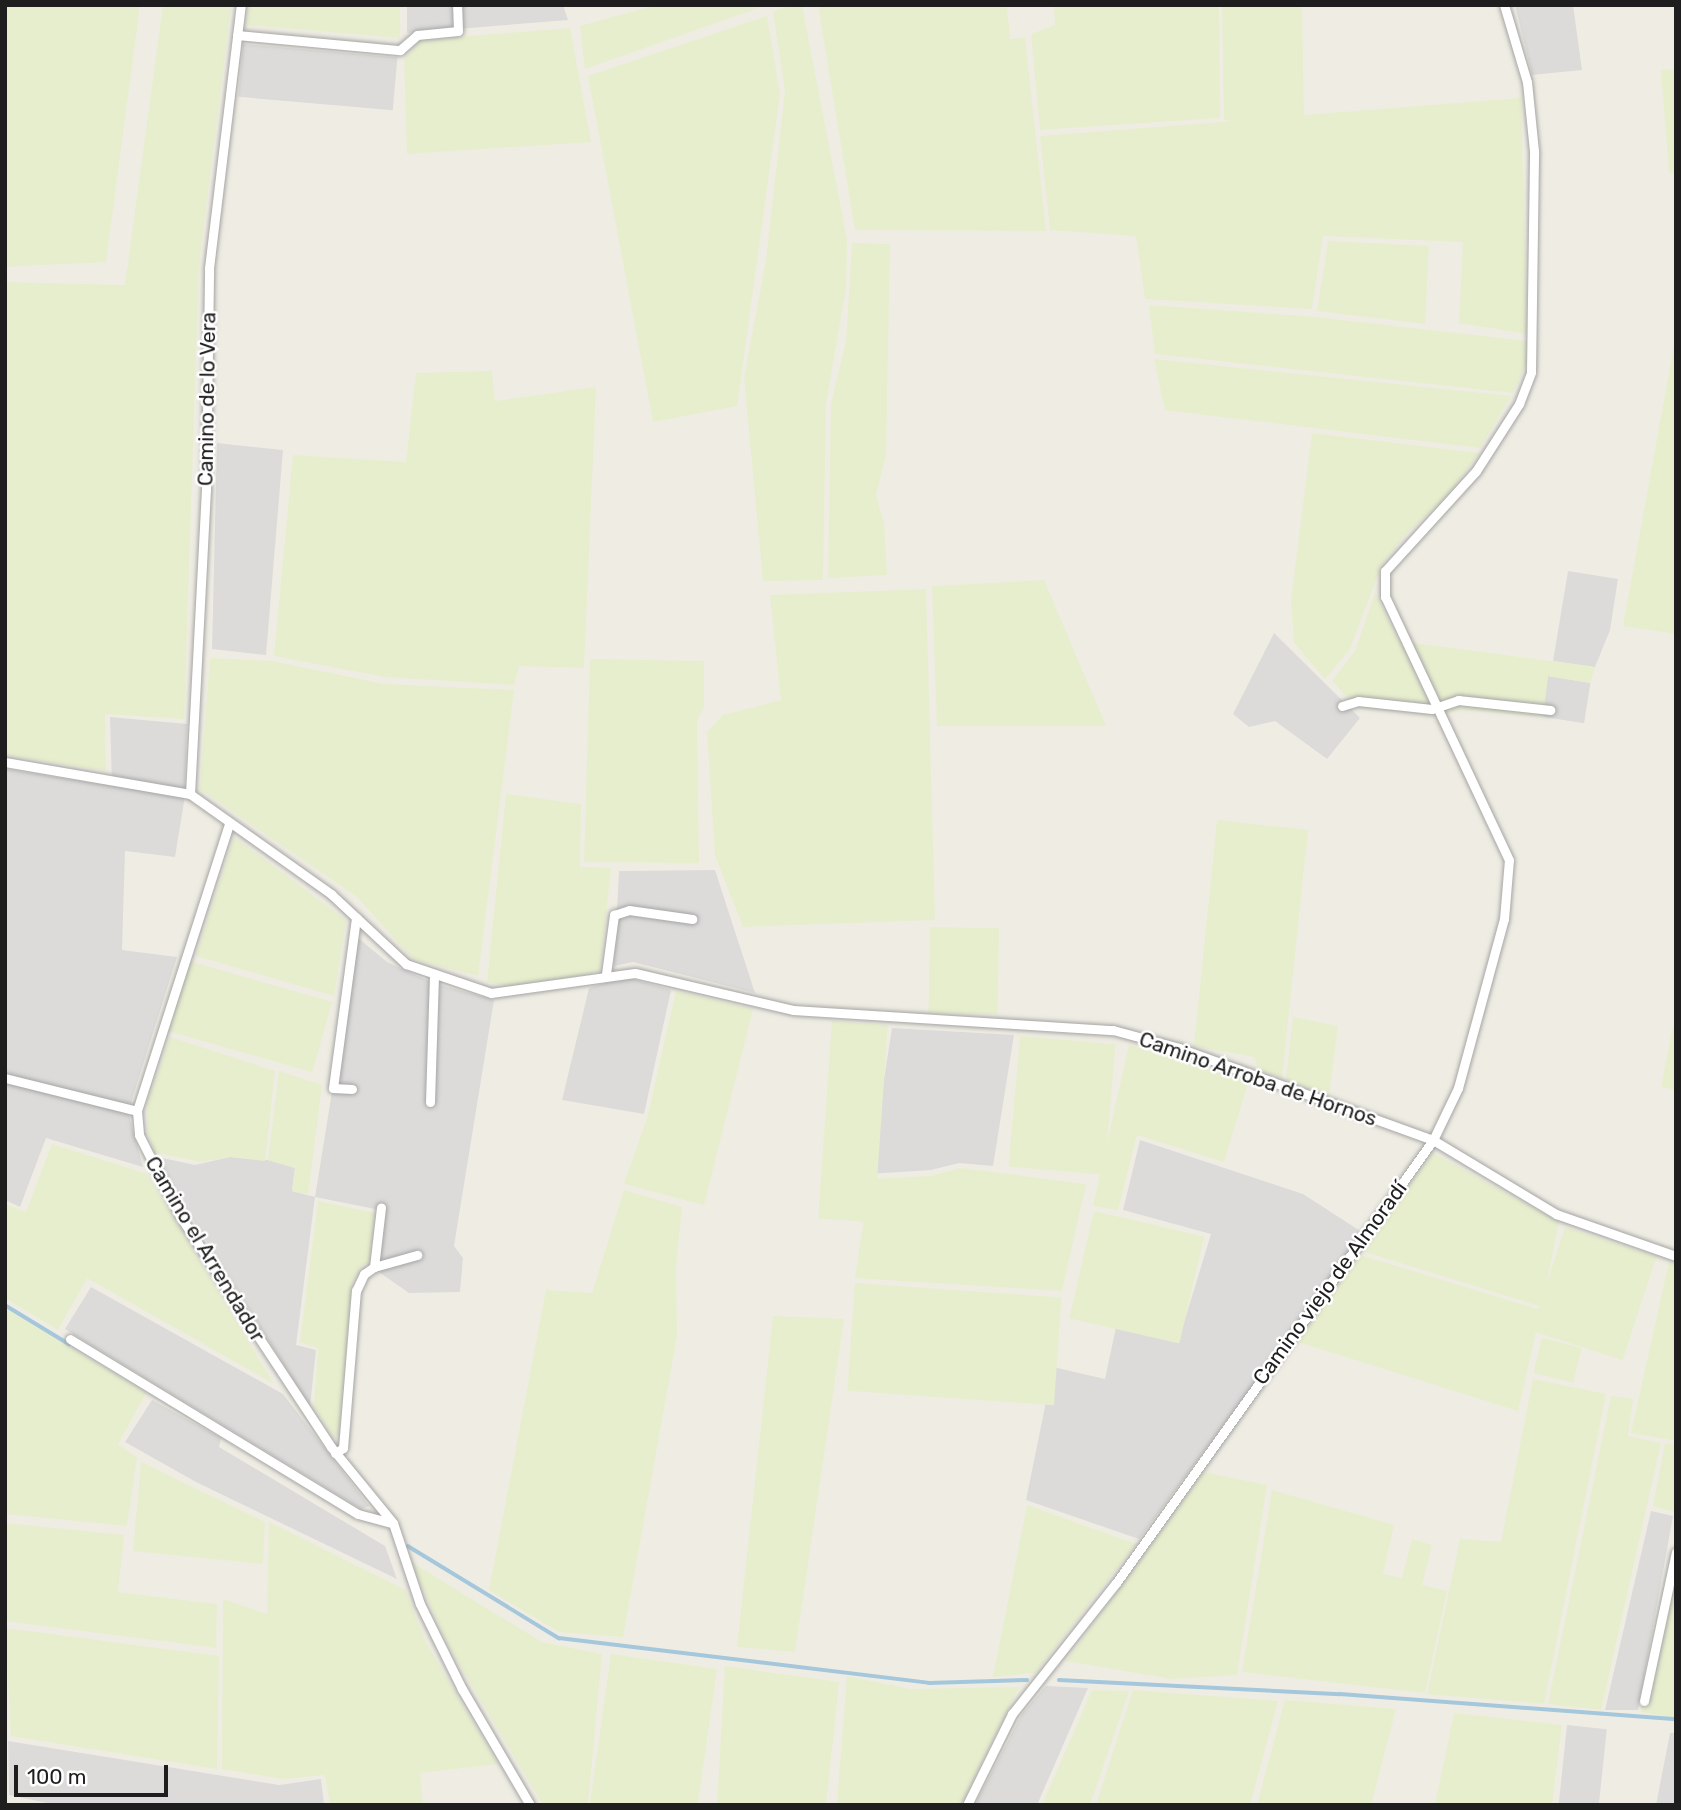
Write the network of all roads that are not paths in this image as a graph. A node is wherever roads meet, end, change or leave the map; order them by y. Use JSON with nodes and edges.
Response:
{"nodes":[{"id":1,"x":241,"y":5,"type":"edge"},
{"id":2,"x":457,"y":5,"type":"edge"},
{"id":3,"x":1503,"y":5,"type":"edge"},
{"id":4,"x":237,"y":35,"type":"junction"},
{"id":5,"x":1342,"y":706,"type":"dead end"},
{"id":6,"x":1438,"y":707,"type":"junction"},
{"id":7,"x":1550,"y":710,"type":"dead end"},
{"id":8,"x":5,"y":762,"type":"edge"},
{"id":9,"x":190,"y":793,"type":"junction"},
{"id":10,"x":229,"y":824,"type":"junction"},
{"id":11,"x":356,"y":918,"type":"junction"},
{"id":12,"x":692,"y":919,"type":"dead end"},
{"id":13,"x":434,"y":974,"type":"junction"},
{"id":14,"x":606,"y":974,"type":"junction"},
{"id":15,"x":5,"y":1078,"type":"edge"},
{"id":16,"x":352,"y":1089,"type":"dead end"},
{"id":17,"x":430,"y":1102,"type":"dead end"},
{"id":18,"x":136,"y":1111,"type":"junction"},
{"id":19,"x":1433,"y":1140,"type":"junction"},
{"id":20,"x":381,"y":1207,"type":"dead end"},
{"id":21,"x":417,"y":1255,"type":"dead end"},
{"id":22,"x":1676,"y":1256,"type":"edge"},
{"id":23,"x":374,"y":1267,"type":"junction"},
{"id":24,"x":70,"y":1339,"type":"dead end"},
{"id":25,"x":335,"y":1453,"type":"junction"},
{"id":26,"x":393,"y":1523,"type":"junction"},
{"id":27,"x":1676,"y":1552,"type":"edge"},
{"id":28,"x":1644,"y":1701,"type":"dead end"},
{"id":29,"x":530,"y":1805,"type":"edge"},
{"id":30,"x":967,"y":1805,"type":"edge"}],
"edges":[{"from":1,"to":4,"type":"street","name":"Camino de lo Vera"},
{"from":2,"to":4,"type":"street"},
{"from":3,"to":6,"type":"street","name":"Camino viejo de Almoradí"},
{"from":4,"to":9,"type":"street","name":"Camino de lo Vera"},
{"from":5,"to":6,"type":"street"},
{"from":6,"to":7,"type":"street"},
{"from":6,"to":19,"type":"street","name":"Camino viejo de Almoradí"},
{"from":8,"to":9,"type":"street","name":"Camino Arroba de Hornos"},
{"from":9,"to":10,"type":"street","name":"Camino Arroba de Hornos"},
{"from":10,"to":11,"type":"street","name":"Camino Arroba de Hornos"},
{"from":10,"to":18,"type":"street"},
{"from":11,"to":13,"type":"street","name":"Camino Arroba de Hornos"},
{"from":11,"to":16,"type":"street"},
{"from":12,"to":14,"type":"street"},
{"from":13,"to":14,"type":"street","name":"Camino Arroba de Hornos"},
{"from":13,"to":17,"type":"street"},
{"from":14,"to":19,"type":"street","name":"Camino Arroba de Hornos"},
{"from":15,"to":18,"type":"street"},
{"from":18,"to":25,"type":"street","name":"Camino el Arrendador"},
{"from":19,"to":22,"type":"street","name":"Camino Arroba de Hornos"},
{"from":19,"to":30,"type":"street","name":"Camino viejo de Almoradí"},
{"from":20,"to":23,"type":"street"},
{"from":21,"to":23,"type":"street"},
{"from":23,"to":25,"type":"street"},
{"from":24,"to":26,"type":"street"},
{"from":25,"to":26,"type":"street","name":"Camino el Arrendador"},
{"from":26,"to":29,"type":"street","name":"Camino el Arrendador"},
{"from":27,"to":28,"type":"street"}]}
